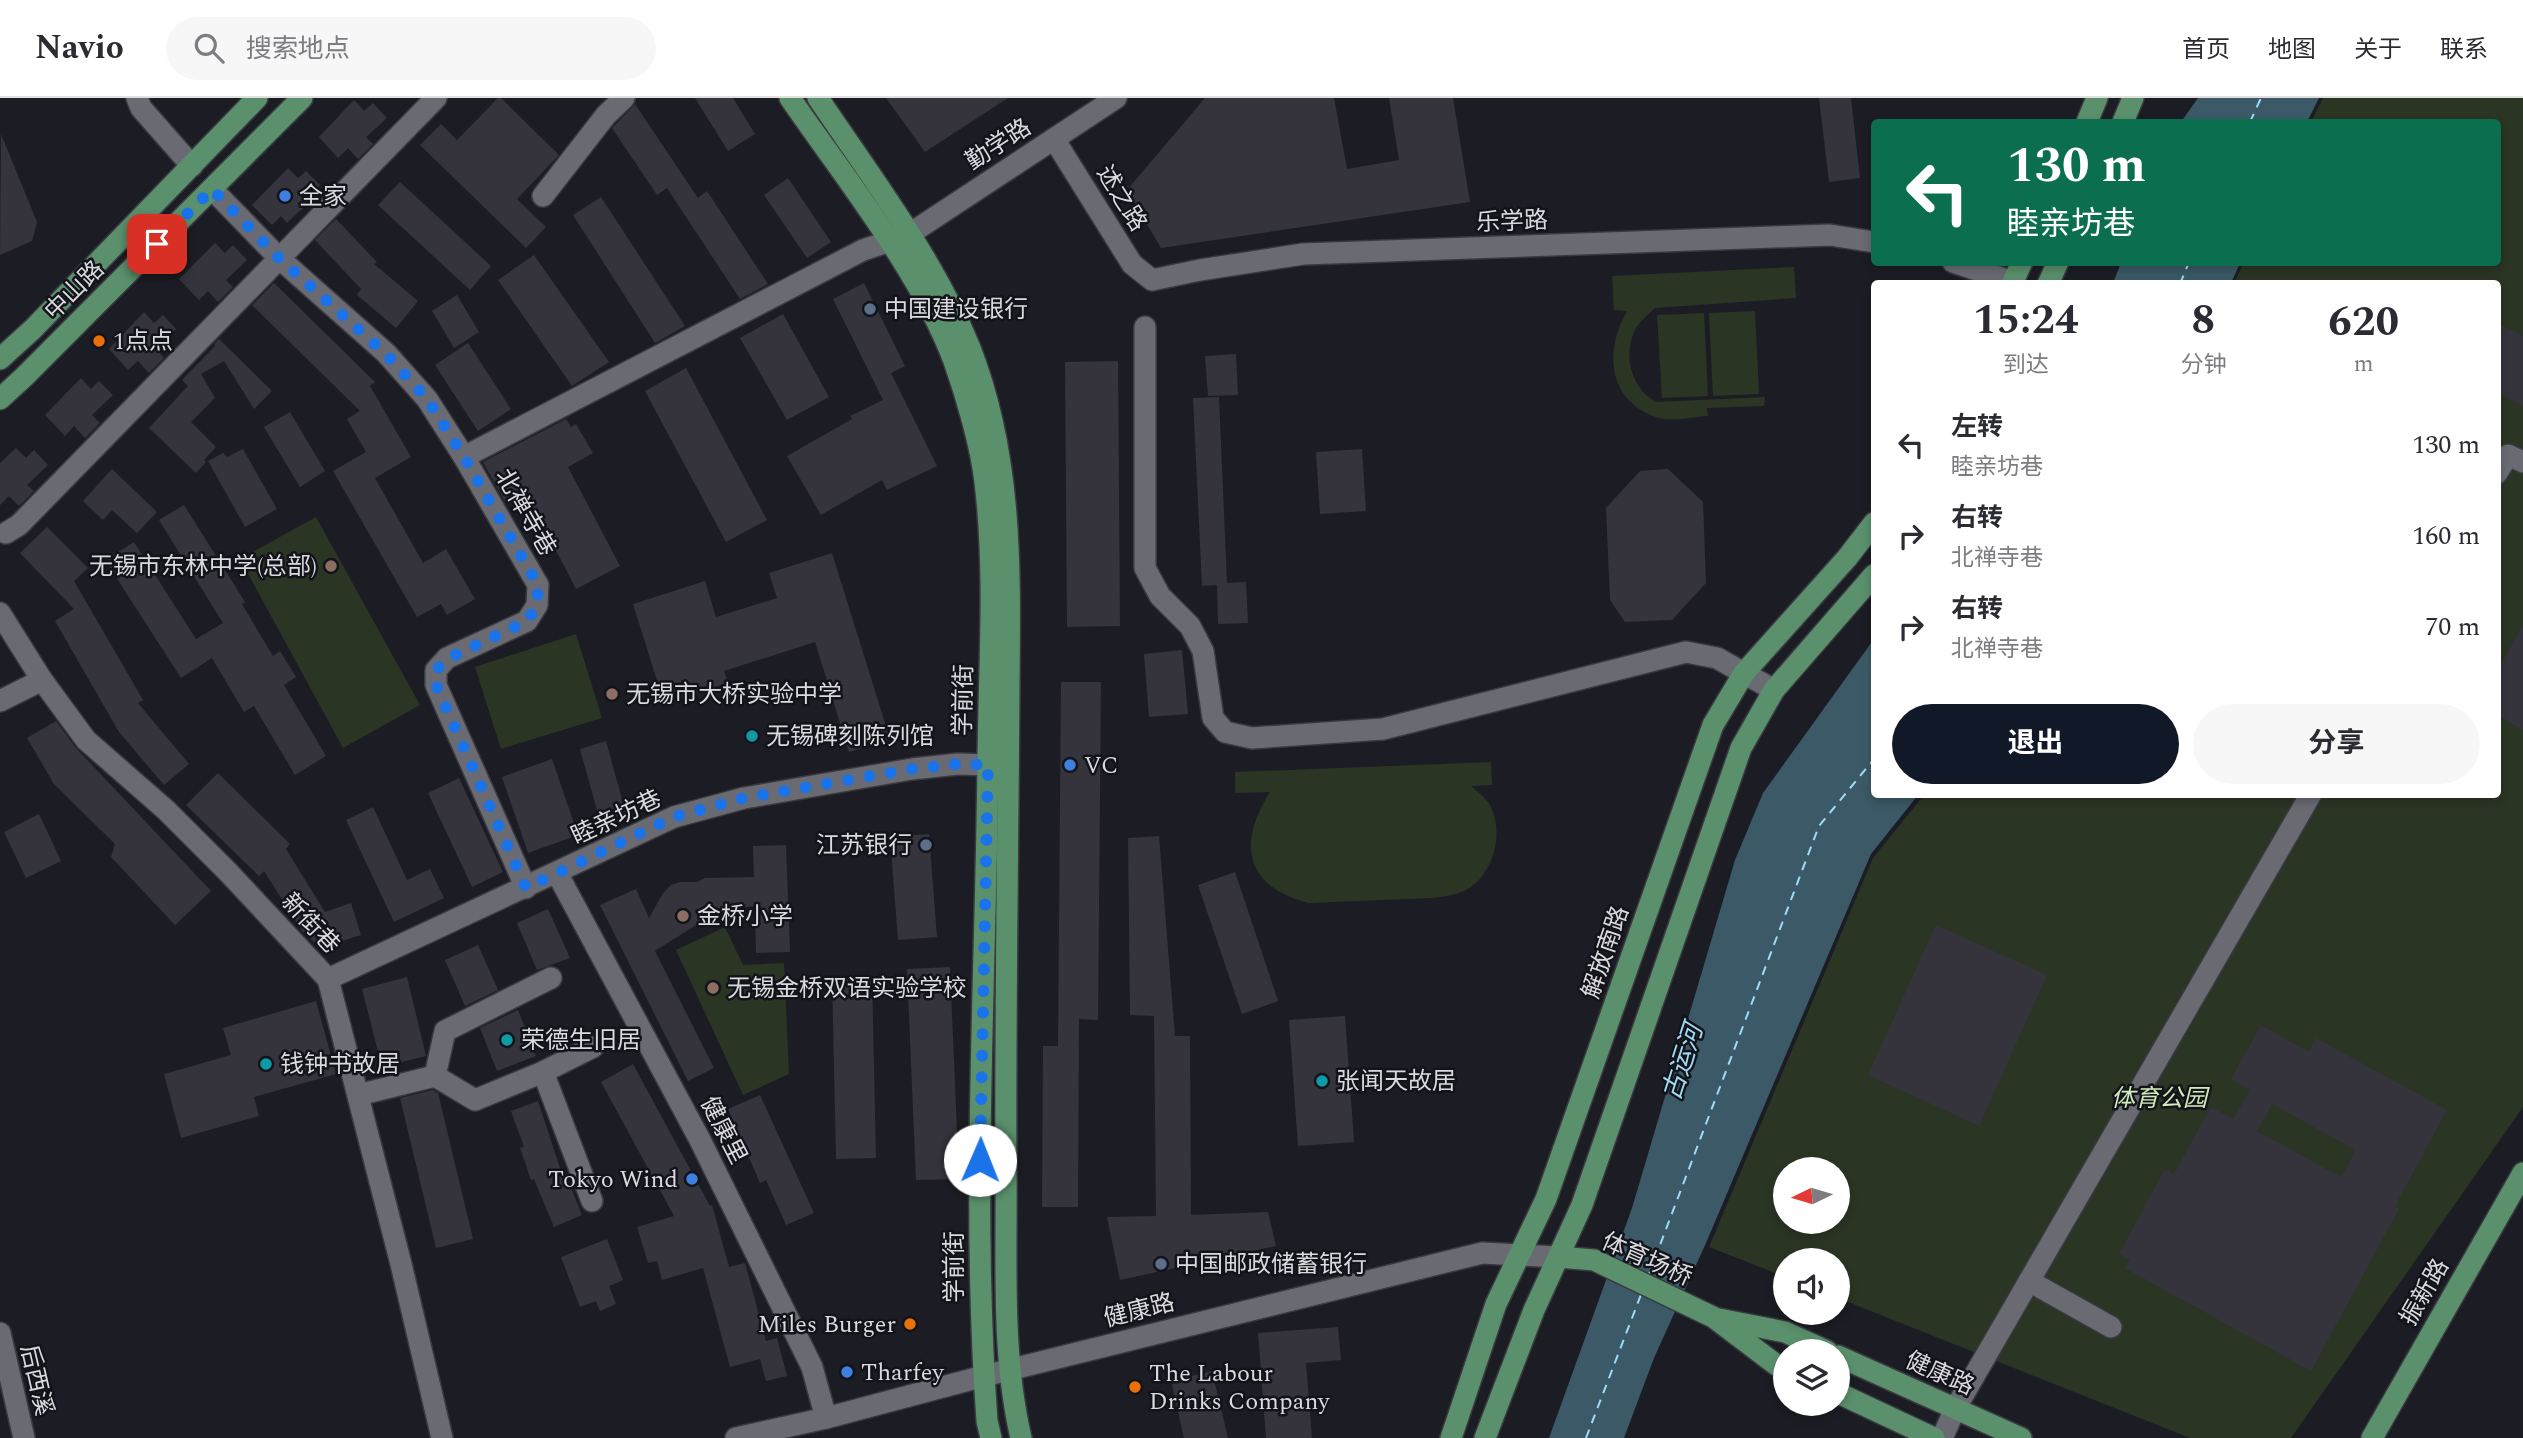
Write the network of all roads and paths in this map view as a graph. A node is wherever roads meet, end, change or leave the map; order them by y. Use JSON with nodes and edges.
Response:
{"nodes":[{"id":1,"x":137,"y":98,"type":"edge"},
{"id":2,"x":257,"y":98,"type":"edge"},
{"id":3,"x":302,"y":98,"type":"edge"},
{"id":4,"x":436,"y":98,"type":"edge"},
{"id":5,"x":624,"y":98,"type":"edge"},
{"id":6,"x":790,"y":98,"type":"edge"},
{"id":7,"x":818,"y":98,"type":"edge"},
{"id":8,"x":1116,"y":98,"type":"edge"},
{"id":9,"x":2097,"y":98,"type":"edge"},
{"id":10,"x":2133,"y":98,"type":"edge"},
{"id":11,"x":2088,"y":119,"type":"edge"},
{"id":12,"x":2124,"y":119,"type":"edge"},
{"id":13,"x":1054,"y":139,"type":"junction"},
{"id":14,"x":192,"y":166,"type":"junction"},
{"id":15,"x":212,"y":189,"type":"junction"},
{"id":16,"x":543,"y":197,"type":"dead end"},
{"id":17,"x":899,"y":238,"type":"junction"},
{"id":18,"x":1871,"y":242,"type":"edge"},
{"id":19,"x":280,"y":259,"type":"junction"},
{"id":20,"x":1971,"y":266,"type":"edge"},
{"id":21,"x":2015,"y":276,"type":"edge"},
{"id":22,"x":1152,"y":280,"type":"joint"},
{"id":23,"x":1145,"y":327,"type":"dead end"},
{"id":24,"x":1,"y":355,"type":"edge"},
{"id":25,"x":0,"y":399,"type":"edge"},
{"id":26,"x":464,"y":457,"type":"junction"},
{"id":27,"x":1871,"y":527,"type":"edge"},
{"id":28,"x":2,"y":533,"type":"edge"},
{"id":29,"x":1871,"y":578,"type":"edge"},
{"id":30,"x":0,"y":613,"type":"edge"},
{"id":31,"x":1744,"y":673,"type":"junction"},
{"id":32,"x":42,"y":680,"type":"junction"},
{"id":33,"x":1774,"y":690,"type":"junction"},
{"id":34,"x":0,"y":701,"type":"edge"},
{"id":35,"x":988,"y":765,"type":"junction"},
{"id":36,"x":2309,"y":798,"type":"edge"},
{"id":37,"x":557,"y":873,"type":"junction"},
{"id":38,"x":526,"y":888,"type":"junction"},
{"id":39,"x":551,"y":978,"type":"dead end"},
{"id":40,"x":328,"y":979,"type":"junction"},
{"id":41,"x":593,"y":1047,"type":"dead end"},
{"id":42,"x":543,"y":1072,"type":"junction"},
{"id":43,"x":435,"y":1076,"type":"junction"},
{"id":44,"x":358,"y":1095,"type":"junction"},
{"id":45,"x":2523,"y":1173,"type":"edge"},
{"id":46,"x":592,"y":1200,"type":"dead end"},
{"id":47,"x":1520,"y":1255,"type":"junction"},
{"id":48,"x":1558,"y":1257,"type":"junction"},
{"id":49,"x":2029,"y":1281,"type":"junction"},
{"id":50,"x":1713,"y":1317,"type":"junction"},
{"id":51,"x":2111,"y":1326,"type":"dead end"},
{"id":52,"x":0,"y":1333,"type":"edge"},
{"id":53,"x":1800,"y":1339,"type":"edge"},
{"id":54,"x":1850,"y":1361,"type":"edge"},
{"id":55,"x":1773,"y":1362,"type":"edge"},
{"id":56,"x":1012,"y":1369,"type":"junction"},
{"id":57,"x":984,"y":1376,"type":"junction"},
{"id":58,"x":1850,"y":1399,"type":"edge"},
{"id":59,"x":1955,"y":1409,"type":"junction"},
{"id":60,"x":826,"y":1418,"type":"junction"},
{"id":61,"x":24,"y":1438,"type":"edge"},
{"id":62,"x":442,"y":1438,"type":"edge"},
{"id":63,"x":736,"y":1438,"type":"edge"},
{"id":64,"x":991,"y":1438,"type":"edge"},
{"id":65,"x":1021,"y":1438,"type":"edge"},
{"id":66,"x":1451,"y":1438,"type":"edge"},
{"id":67,"x":1485,"y":1438,"type":"edge"},
{"id":68,"x":1934,"y":1438,"type":"edge"},
{"id":69,"x":1942,"y":1438,"type":"edge"},
{"id":70,"x":2021,"y":1438,"type":"edge"},
{"id":71,"x":2372,"y":1438,"type":"edge"}],
"edges":[{"from":1,"to":14,"type":"street"},
{"from":2,"to":14,"type":"main road","name":"中山路"},
{"from":3,"to":15,"type":"main road","name":"中山路"},
{"from":4,"to":19,"type":"street"},
{"from":5,"to":16,"type":"street"},
{"from":6,"to":17,"type":"main road","name":"学前街"},
{"from":7,"to":17,"type":"main road","name":"学前街"},
{"from":8,"to":13,"type":"street","name":"勤学路"},
{"from":9,"to":11,"type":"main road"},
{"from":10,"to":12,"type":"main road"},
{"from":13,"to":17,"type":"street","name":"勤学路"},
{"from":13,"to":22,"type":"street","name":"述之路"},
{"from":14,"to":24,"type":"main road","name":"中山路"},
{"from":15,"to":19,"type":"street","name":"北禅寺巷"},
{"from":15,"to":25,"type":"main road","name":"中山路"},
{"from":17,"to":26,"type":"street","name":"勤学路"},
{"from":17,"to":35,"type":"main road","name":"学前街"},
{"from":17,"to":56,"type":"main road","name":"学前街"},
{"from":18,"to":22,"type":"street","name":"乐学路"},
{"from":19,"to":26,"type":"street","name":"北禅寺巷"},
{"from":19,"to":28,"type":"street"},
{"from":20,"to":21,"type":"street"},
{"from":23,"to":31,"type":"street"},
{"from":26,"to":38,"type":"street","name":"北禅寺巷"},
{"from":27,"to":31,"type":"main road","name":"解放南路"},
{"from":29,"to":33,"type":"main road"},
{"from":30,"to":32,"type":"street","name":"新街巷"},
{"from":31,"to":33,"type":"street"},
{"from":31,"to":47,"type":"main road","name":"解放南路"},
{"from":32,"to":34,"type":"street"},
{"from":32,"to":40,"type":"street","name":"新街巷"},
{"from":33,"to":48,"type":"main road"},
{"from":35,"to":37,"type":"street","name":"睦亲坊巷"},
{"from":35,"to":57,"type":"main road","name":"学前街"},
{"from":36,"to":49,"type":"street"},
{"from":37,"to":38,"type":"street","name":"睦亲坊巷"},
{"from":37,"to":60,"type":"street","name":"健康里"},
{"from":38,"to":40,"type":"street","name":"睦亲坊巷"},
{"from":39,"to":43,"type":"street"},
{"from":40,"to":44,"type":"street","name":"新街巷"},
{"from":41,"to":42,"type":"street"},
{"from":42,"to":43,"type":"street"},
{"from":42,"to":46,"type":"street"},
{"from":43,"to":44,"type":"street"},
{"from":44,"to":62,"type":"street","name":"新街巷"},
{"from":45,"to":71,"type":"main road","name":"振新路"},
{"from":47,"to":48,"type":"street","name":"健康路"},
{"from":47,"to":56,"type":"street","name":"健康路"},
{"from":47,"to":66,"type":"main road","name":"解放南路"},
{"from":48,"to":50,"type":"main road","name":"体育场桥"},
{"from":48,"to":67,"type":"main road"},
{"from":49,"to":51,"type":"street"},
{"from":49,"to":59,"type":"street"},
{"from":50,"to":53,"type":"main road"},
{"from":50,"to":55,"type":"main road"},
{"from":52,"to":61,"type":"street","name":"后西溪"},
{"from":54,"to":59,"type":"main road","name":"健康路"},
{"from":56,"to":57,"type":"street","name":"健康路"},
{"from":56,"to":65,"type":"main road","name":"学前街"},
{"from":57,"to":60,"type":"street","name":"健康路"},
{"from":57,"to":64,"type":"main road","name":"学前街"},
{"from":58,"to":68,"type":"main road"},
{"from":59,"to":69,"type":"street"},
{"from":59,"to":70,"type":"main road","name":"健康路"},
{"from":60,"to":63,"type":"street","name":"健康路"}]}
